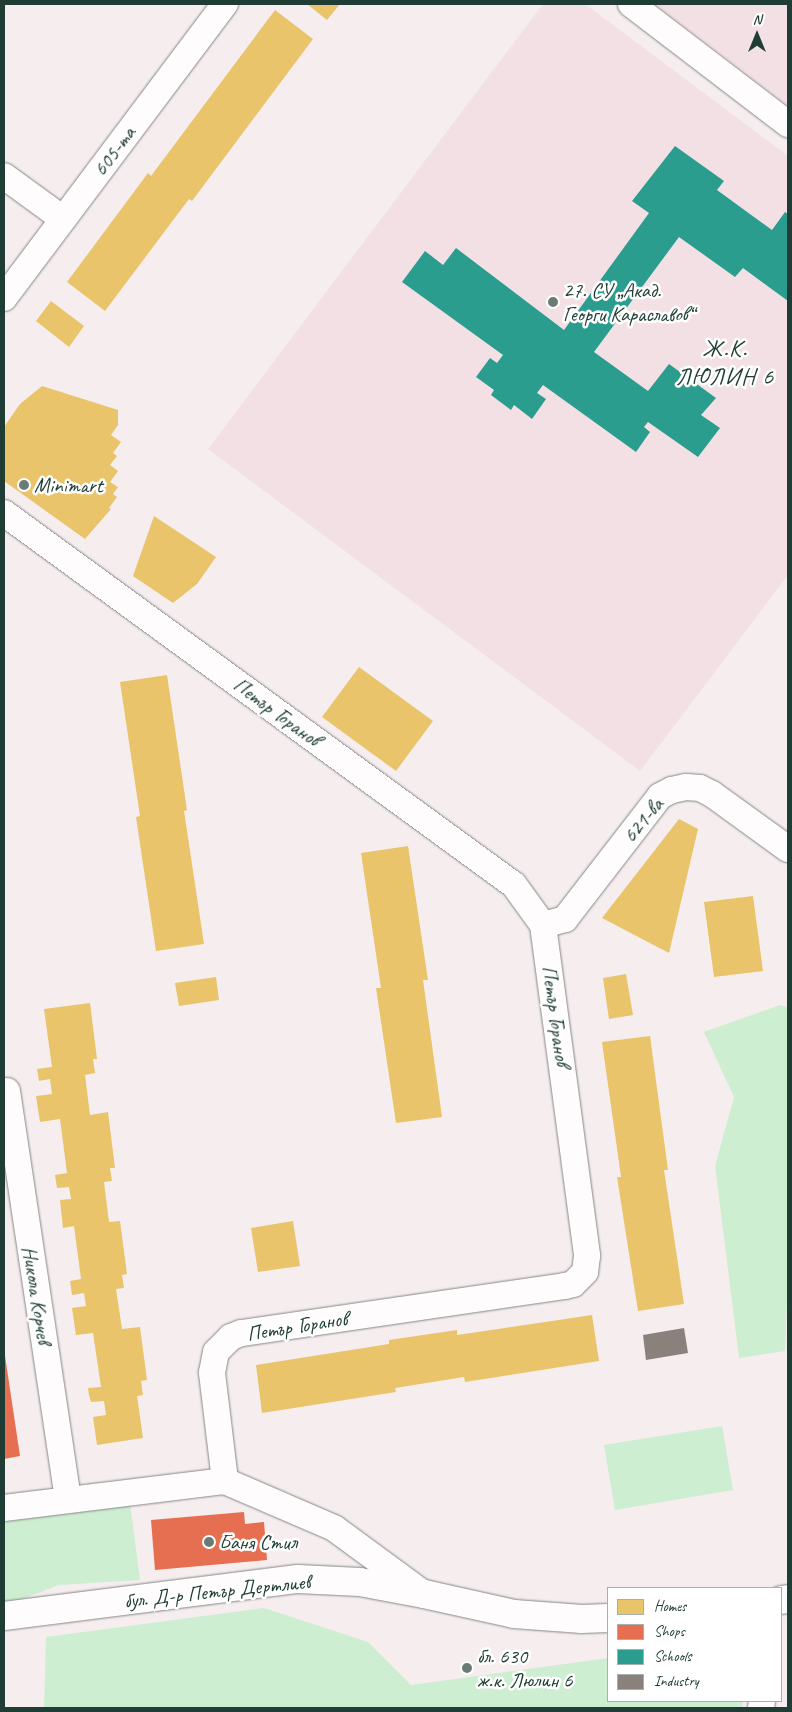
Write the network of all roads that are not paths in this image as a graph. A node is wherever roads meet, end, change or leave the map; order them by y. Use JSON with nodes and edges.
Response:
{"nodes":[{"id":1,"x":225,"y":4,"type":"edge"},
{"id":2,"x":631,"y":4,"type":"edge"},
{"id":3,"x":788,"y":124,"type":"edge"},
{"id":4,"x":4,"y":176,"type":"edge"},
{"id":5,"x":63,"y":219,"type":"junction"},
{"id":6,"x":4,"y":298,"type":"edge"},
{"id":7,"x":4,"y":512,"type":"edge"},
{"id":8,"x":788,"y":850,"type":"edge"},
{"id":9,"x":543,"y":925,"type":"junction"},
{"id":10,"x":7,"y":1091,"type":"dead end"},
{"id":11,"x":225,"y":1481,"type":"junction"},
{"id":12,"x":68,"y":1499,"type":"junction"},
{"id":13,"x":4,"y":1508,"type":"edge"},
{"id":14,"x":424,"y":1594,"type":"junction"},
{"id":15,"x":4,"y":1616,"type":"edge"},
{"id":16,"x":607,"y":1618,"type":"edge"}],
"edges":[{"from":1,"to":5,"type":"street","name":"605-та"},
{"from":2,"to":3,"type":"street"},
{"from":4,"to":5,"type":"street"},
{"from":5,"to":6,"type":"street","name":"605-та"},
{"from":7,"to":9,"type":"street","name":"Петър Горанов"},
{"from":8,"to":9,"type":"street","name":"621-ва"},
{"from":9,"to":11,"type":"street","name":"Петър Горанов"},
{"from":10,"to":12,"type":"street","name":"Никола Корчев"},
{"from":11,"to":12,"type":"street"},
{"from":11,"to":14,"type":"street"},
{"from":12,"to":13,"type":"street"},
{"from":14,"to":15,"type":"main road","name":"бул. Д-р Петър Дертлиев"},
{"from":14,"to":16,"type":"main road","name":"бул. Д-р Петър Дертлиев"}]}
